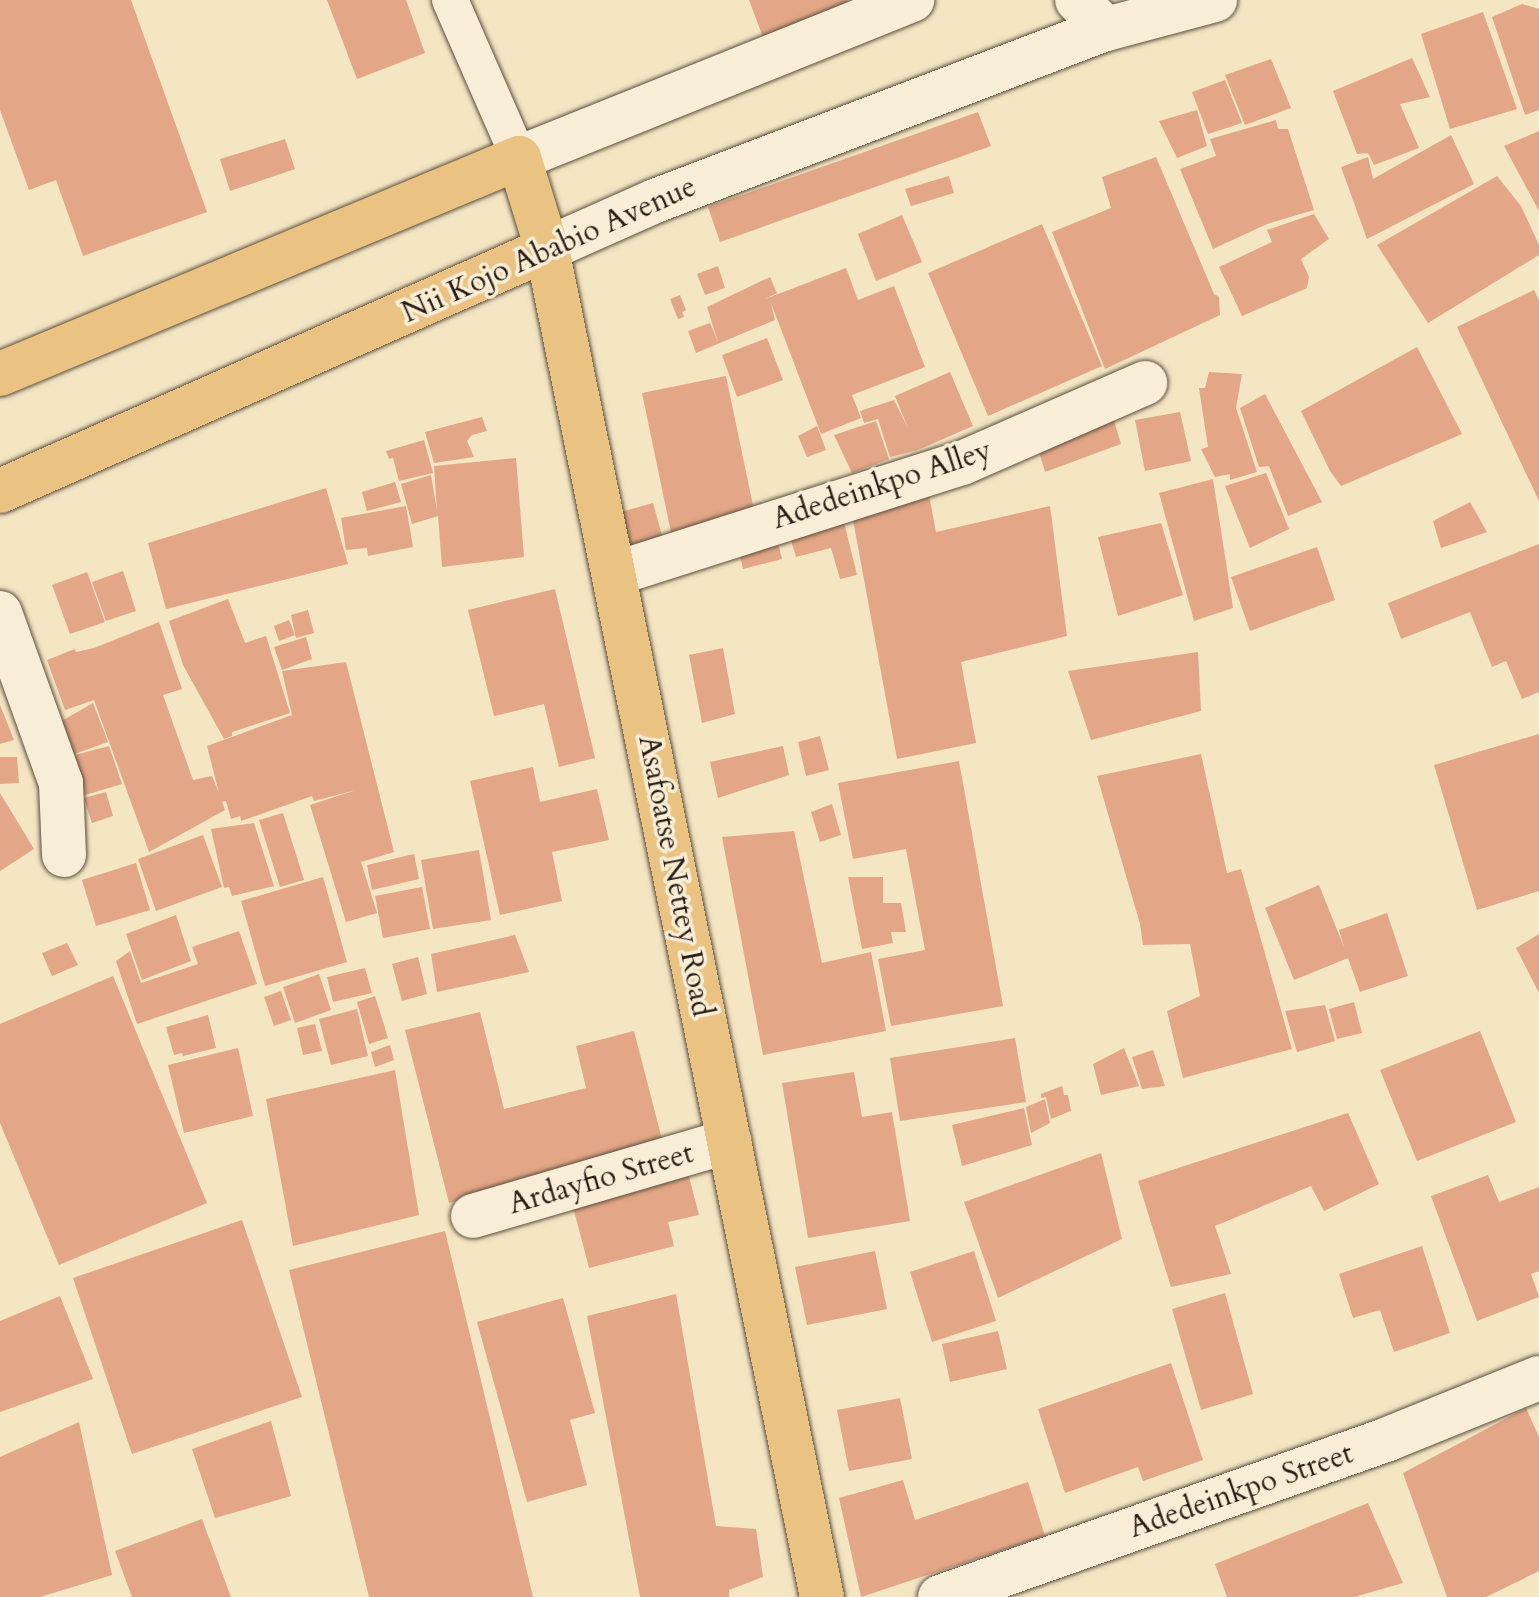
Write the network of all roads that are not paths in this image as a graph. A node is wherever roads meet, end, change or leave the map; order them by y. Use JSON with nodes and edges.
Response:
{"nodes":[{"id":1,"x":450,"y":0,"type":"edge"},
{"id":2,"x":912,"y":0,"type":"edge"},
{"id":3,"x":1215,"y":0,"type":"edge"},
{"id":4,"x":1091,"y":14,"type":"edge"},
{"id":5,"x":519,"y":158,"type":"junction"},
{"id":6,"x":547,"y":249,"type":"junction"},
{"id":7,"x":0,"y":374,"type":"edge"},
{"id":8,"x":1145,"y":383,"type":"dead end"},
{"id":9,"x":0,"y":491,"type":"edge"},
{"id":10,"x":614,"y":574,"type":"junction"},
{"id":11,"x":0,"y":613,"type":"edge"},
{"id":12,"x":64,"y":855,"type":"dead end"},
{"id":13,"x":729,"y":1141,"type":"junction"},
{"id":14,"x":473,"y":1216,"type":"dead end"},
{"id":15,"x":1539,"y":1378,"type":"edge"},
{"id":16,"x":822,"y":1597,"type":"edge"},
{"id":17,"x":940,"y":1597,"type":"edge"}],
"edges":[{"from":1,"to":5,"type":"lane"},
{"from":2,"to":5,"type":"street"},
{"from":3,"to":4,"type":"street","name":"Nii Kojo Ababio Avenue"},
{"from":4,"to":6,"type":"street","name":"Nii Kojo Ababio Avenue"},
{"from":5,"to":6,"type":"main road","name":"Asafoatse Nettey Road"},
{"from":5,"to":7,"type":"main road"},
{"from":6,"to":9,"type":"main road","name":"Nii Kojo Ababio Avenue"},
{"from":6,"to":10,"type":"main road","name":"Asafoatse Nettey Road"},
{"from":8,"to":10,"type":"street","name":"Adedeinkpo Alley"},
{"from":10,"to":13,"type":"main road","name":"Asafoatse Nettey Road"},
{"from":11,"to":12,"type":"street"},
{"from":13,"to":14,"type":"street","name":"Ardayfio Street"},
{"from":13,"to":16,"type":"main road","name":"Asafoatse Nettey Road"},
{"from":15,"to":17,"type":"street","name":"Adedeinkpo Street"}]}
